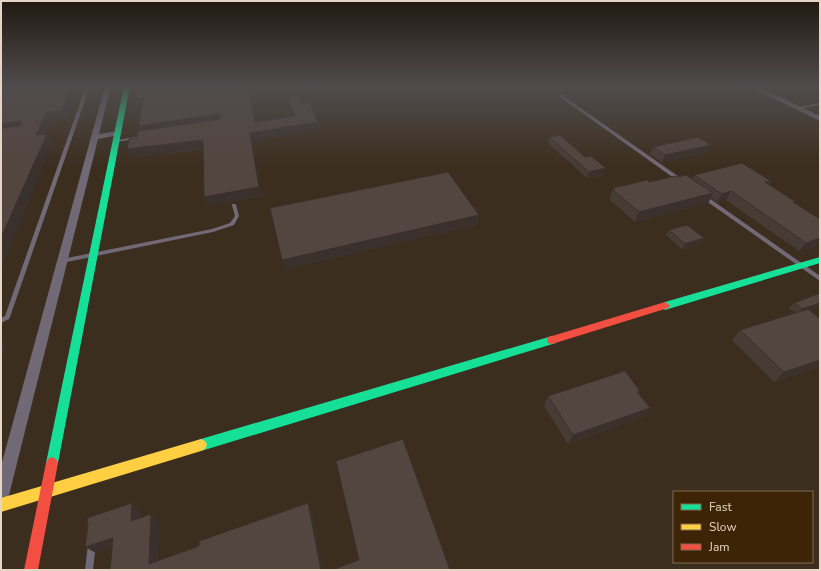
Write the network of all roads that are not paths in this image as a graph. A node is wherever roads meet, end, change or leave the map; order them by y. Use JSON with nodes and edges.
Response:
{"nodes":[{"id":1,"x":79,"y":113,"type":"edge"},
{"id":2,"x":101,"y":113,"type":"edge"},
{"id":3,"x":123,"y":113,"type":"edge"},
{"id":4,"x":585,"y":113,"type":"edge"},
{"id":5,"x":807,"y":113,"type":"edge"},
{"id":6,"x":820,"y":119,"type":"edge"},
{"id":7,"x":95,"y":137,"type":"junction"},
{"id":8,"x":117,"y":137,"type":"junction"},
{"id":9,"x":139,"y":137,"type":"edge"},
{"id":10,"x":684,"y":183,"type":"edge"},
{"id":11,"x":697,"y":192,"type":"edge"},
{"id":12,"x":234,"y":205,"type":"dead end"},
{"id":13,"x":94,"y":254,"type":"junction"},
{"id":14,"x":820,"y":260,"type":"edge"},
{"id":15,"x":62,"y":261,"type":"junction"},
{"id":16,"x":801,"y":266,"type":"junction"},
{"id":17,"x":820,"y":279,"type":"edge"},
{"id":18,"x":1,"y":321,"type":"edge"},
{"id":19,"x":47,"y":491,"type":"junction"},
{"id":20,"x":1,"y":495,"type":"edge"},
{"id":21,"x":1,"y":505,"type":"edge"},
{"id":22,"x":92,"y":539,"type":"edge"},
{"id":23,"x":31,"y":570,"type":"edge"},
{"id":24,"x":89,"y":570,"type":"edge"}],
"edges":[{"from":1,"to":18,"type":"lane"},
{"from":2,"to":7,"type":"street"},
{"from":3,"to":8,"type":"street"},
{"from":4,"to":10,"type":"lane"},
{"from":5,"to":6,"type":"street"},
{"from":7,"to":8,"type":"street"},
{"from":7,"to":15,"type":"street"},
{"from":8,"to":9,"type":"lane"},
{"from":8,"to":13,"type":"street"},
{"from":11,"to":16,"type":"lane"},
{"from":12,"to":13,"type":"lane"},
{"from":13,"to":15,"type":"lane"},
{"from":13,"to":19,"type":"street"},
{"from":14,"to":16,"type":"street"},
{"from":15,"to":20,"type":"street"},
{"from":16,"to":17,"type":"lane"},
{"from":16,"to":19,"type":"street"},
{"from":19,"to":21,"type":"street"},
{"from":19,"to":23,"type":"street"},
{"from":22,"to":24,"type":"lane"}]}
